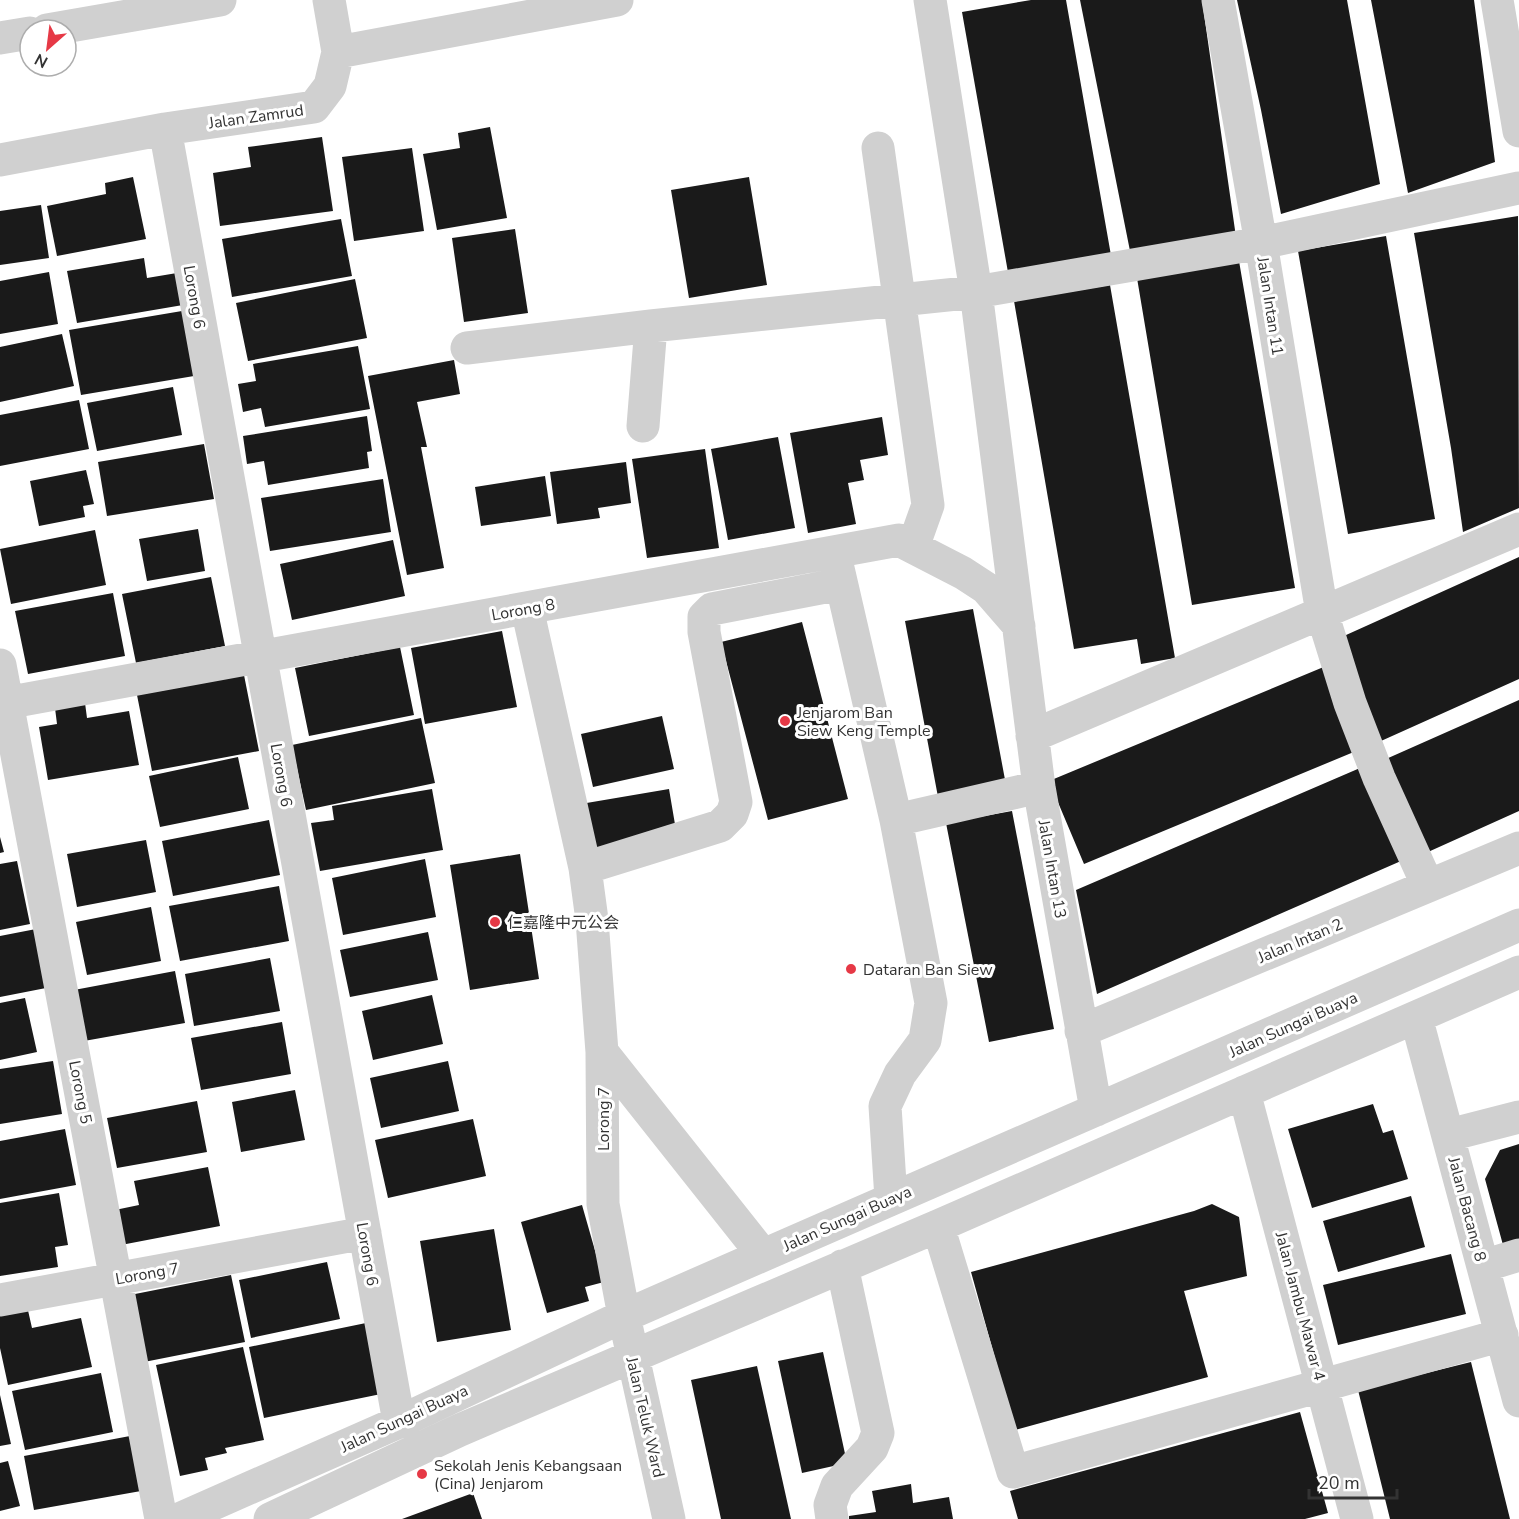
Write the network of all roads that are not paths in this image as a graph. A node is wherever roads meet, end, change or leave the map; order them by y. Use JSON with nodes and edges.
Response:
{"nodes":[{"id":1,"x":220,"y":0,"type":"edge"},
{"id":2,"x":329,"y":0,"type":"edge"},
{"id":3,"x":616,"y":0,"type":"edge"},
{"id":4,"x":930,"y":0,"type":"edge"},
{"id":5,"x":1218,"y":0,"type":"edge"},
{"id":6,"x":1497,"y":0,"type":"edge"},
{"id":7,"x":78,"y":25,"type":"edge"},
{"id":8,"x":18,"y":35,"type":"edge"},
{"id":9,"x":0,"y":38,"type":"edge"},
{"id":10,"x":338,"y":52,"type":"junction"},
{"id":11,"x":1518,"y":113,"type":"edge"},
{"id":12,"x":165,"y":129,"type":"junction"},
{"id":13,"x":878,"y":148,"type":"dead end"},
{"id":14,"x":0,"y":160,"type":"edge"},
{"id":15,"x":1519,"y":188,"type":"edge"},
{"id":16,"x":1261,"y":243,"type":"junction"},
{"id":17,"x":976,"y":292,"type":"junction"},
{"id":18,"x":900,"y":300,"type":"junction"},
{"id":19,"x":651,"y":326,"type":"junction"},
{"id":20,"x":467,"y":348,"type":"dead end"},
{"id":21,"x":643,"y":426,"type":"dead end"},
{"id":22,"x":1519,"y":529,"type":"edge"},
{"id":23,"x":913,"y":547,"type":"junction"},
{"id":24,"x":834,"y":552,"type":"junction"},
{"id":25,"x":841,"y":584,"type":"junction"},
{"id":26,"x":527,"y":608,"type":"junction"},
{"id":27,"x":1322,"y":613,"type":"junction"},
{"id":28,"x":1019,"y":626,"type":"junction"},
{"id":29,"x":260,"y":657,"type":"junction"},
{"id":30,"x":0,"y":664,"type":"edge"},
{"id":31,"x":4,"y":703,"type":"edge"},
{"id":32,"x":1032,"y":736,"type":"junction"},
{"id":33,"x":1039,"y":786,"type":"junction"},
{"id":34,"x":896,"y":820,"type":"junction"},
{"id":35,"x":1519,"y":848,"type":"edge"},
{"id":36,"x":585,"y":868,"type":"junction"},
{"id":37,"x":1428,"y":886,"type":"junction"},
{"id":38,"x":1519,"y":925,"type":"edge"},
{"id":39,"x":1519,"y":972,"type":"edge"},
{"id":40,"x":1416,"y":1017,"type":"junction"},
{"id":41,"x":1081,"y":1031,"type":"junction"},
{"id":42,"x":602,"y":1052,"type":"junction"},
{"id":43,"x":1244,"y":1092,"type":"junction"},
{"id":44,"x":1096,"y":1110,"type":"junction"},
{"id":45,"x":1519,"y":1117,"type":"edge"},
{"id":46,"x":1449,"y":1135,"type":"junction"},
{"id":47,"x":891,"y":1199,"type":"junction"},
{"id":48,"x":938,"y":1226,"type":"junction"},
{"id":49,"x":364,"y":1233,"type":"junction"},
{"id":50,"x":763,"y":1255,"type":"junction"},
{"id":51,"x":1519,"y":1255,"type":"edge"},
{"id":52,"x":842,"y":1266,"type":"junction"},
{"id":53,"x":1483,"y":1266,"type":"junction"},
{"id":54,"x":116,"y":1278,"type":"junction"},
{"id":55,"x":0,"y":1300,"type":"edge"},
{"id":56,"x":624,"y":1316,"type":"junction"},
{"id":57,"x":1502,"y":1335,"type":"junction"},
{"id":58,"x":633,"y":1357,"type":"junction"},
{"id":59,"x":1322,"y":1386,"type":"junction"},
{"id":60,"x":1519,"y":1401,"type":"edge"},
{"id":61,"x":399,"y":1422,"type":"junction"},
{"id":62,"x":161,"y":1519,"type":"edge"},
{"id":63,"x":179,"y":1519,"type":"edge"},
{"id":64,"x":270,"y":1519,"type":"edge"},
{"id":65,"x":669,"y":1519,"type":"edge"},
{"id":66,"x":832,"y":1519,"type":"edge"},
{"id":67,"x":1357,"y":1519,"type":"edge"}],
"edges":[{"from":1,"to":7,"type":"street"},
{"from":2,"to":10,"type":"street"},
{"from":3,"to":10,"type":"street"},
{"from":4,"to":17,"type":"street","name":"Jalan Intan 13"},
{"from":5,"to":16,"type":"street","name":"Jalan Intan 11"},
{"from":6,"to":11,"type":"street"},
{"from":8,"to":9,"type":"street"},
{"from":10,"to":12,"type":"street","name":"Jalan Zamrud"},
{"from":12,"to":14,"type":"street","name":"Jalan Zamrud"},
{"from":12,"to":29,"type":"street","name":"Lorong 6"},
{"from":13,"to":18,"type":"street"},
{"from":15,"to":16,"type":"street"},
{"from":16,"to":17,"type":"street"},
{"from":16,"to":27,"type":"street","name":"Jalan Intan 11"},
{"from":17,"to":18,"type":"street"},
{"from":17,"to":28,"type":"street","name":"Jalan Intan 13"},
{"from":18,"to":19,"type":"street"},
{"from":18,"to":23,"type":"street"},
{"from":19,"to":20,"type":"street"},
{"from":19,"to":21,"type":"street"},
{"from":22,"to":27,"type":"street"},
{"from":23,"to":24,"type":"street","name":"Lorong 8"},
{"from":23,"to":28,"type":"street","name":"Lorong 8"},
{"from":24,"to":25,"type":"street"},
{"from":24,"to":26,"type":"street","name":"Lorong 8"},
{"from":25,"to":34,"type":"street"},
{"from":25,"to":36,"type":"street"},
{"from":26,"to":29,"type":"street","name":"Lorong 8"},
{"from":26,"to":36,"type":"street","name":"Lorong 7"},
{"from":27,"to":32,"type":"street"},
{"from":27,"to":37,"type":"street","name":"Jalan Intan 11"},
{"from":28,"to":32,"type":"street","name":"Jalan Intan 13"},
{"from":29,"to":31,"type":"street","name":"Lorong 8"},
{"from":29,"to":49,"type":"street","name":"Lorong 6"},
{"from":30,"to":31,"type":"street","name":"Lorong 5"},
{"from":31,"to":54,"type":"street","name":"Lorong 5"},
{"from":32,"to":33,"type":"street","name":"Jalan Intan 13"},
{"from":33,"to":34,"type":"street"},
{"from":33,"to":41,"type":"street","name":"Jalan Intan 13"},
{"from":34,"to":47,"type":"street"},
{"from":35,"to":37,"type":"street","name":"Jalan Intan 2"},
{"from":36,"to":42,"type":"street","name":"Lorong 7"},
{"from":37,"to":41,"type":"street","name":"Jalan Intan 2"},
{"from":38,"to":44,"type":"street","name":"Jalan Sungai Buaya"},
{"from":39,"to":40,"type":"street"},
{"from":40,"to":43,"type":"street"},
{"from":40,"to":46,"type":"street","name":"Jalan Bacang 8"},
{"from":41,"to":44,"type":"street","name":"Jalan Intan 13"},
{"from":42,"to":50,"type":"street"},
{"from":42,"to":56,"type":"street","name":"Lorong 7"},
{"from":43,"to":48,"type":"street"},
{"from":43,"to":59,"type":"street","name":"Jalan Jambu Mawar 4"},
{"from":44,"to":47,"type":"street","name":"Jalan Sungai Buaya"},
{"from":45,"to":46,"type":"street"},
{"from":46,"to":53,"type":"street","name":"Jalan Bacang 8"},
{"from":47,"to":50,"type":"street","name":"Jalan Sungai Buaya"},
{"from":48,"to":52,"type":"street"},
{"from":48,"to":59,"type":"street"},
{"from":49,"to":54,"type":"street","name":"Lorong 7"},
{"from":49,"to":61,"type":"street","name":"Lorong 6"},
{"from":50,"to":56,"type":"street","name":"Jalan Sungai Buaya"},
{"from":51,"to":53,"type":"street"},
{"from":52,"to":58,"type":"street"},
{"from":52,"to":66,"type":"street"},
{"from":53,"to":57,"type":"street","name":"Jalan Bacang 8"},
{"from":54,"to":55,"type":"street","name":"Lorong 7"},
{"from":54,"to":62,"type":"street","name":"Lorong 5"},
{"from":56,"to":58,"type":"street","name":"Jalan Teluk Ward"},
{"from":56,"to":61,"type":"street","name":"Jalan Sungai Buaya"},
{"from":57,"to":59,"type":"street"},
{"from":57,"to":60,"type":"street","name":"Jalan Bacang 8"},
{"from":58,"to":64,"type":"street"},
{"from":58,"to":65,"type":"street","name":"Jalan Teluk Ward"},
{"from":59,"to":67,"type":"street","name":"Jalan Jambu Mawar 4"},
{"from":61,"to":63,"type":"street","name":"Jalan Sungai Buaya"}]}
